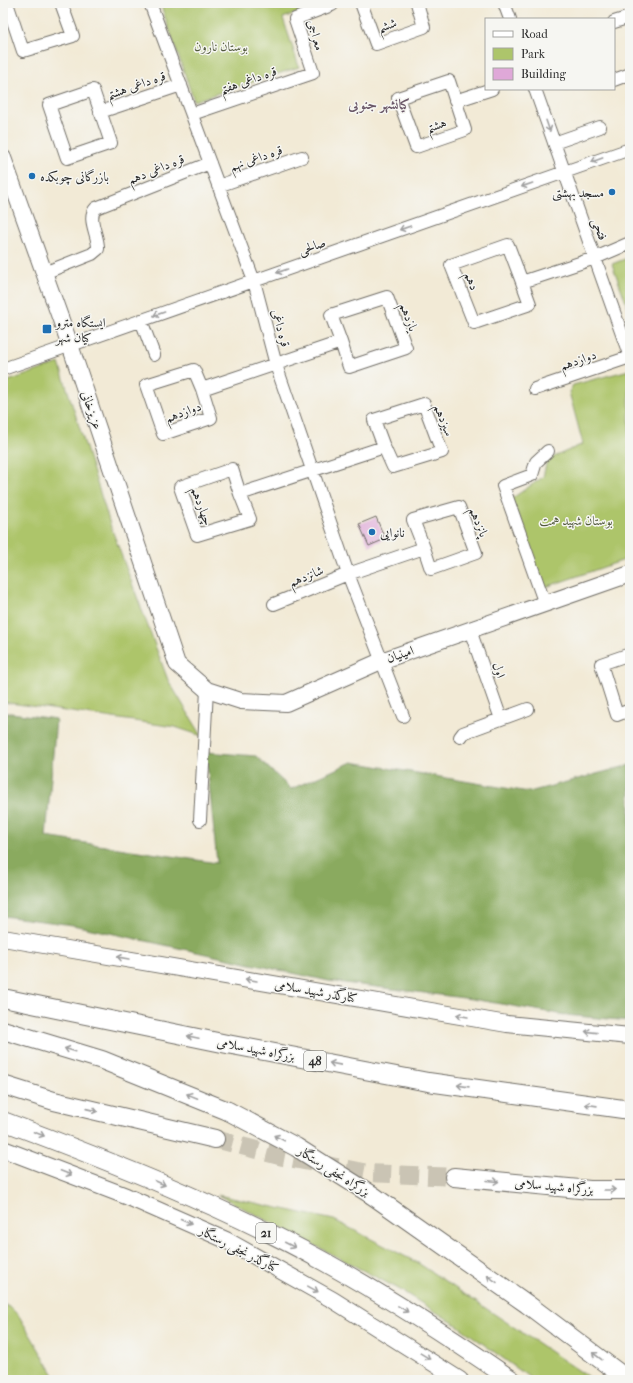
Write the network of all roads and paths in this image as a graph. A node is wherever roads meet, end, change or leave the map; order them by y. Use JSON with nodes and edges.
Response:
{"nodes":[{"id":1,"x":7,"y":3,"type":"edge"},
{"id":2,"x":150,"y":3,"type":"edge"},
{"id":3,"x":331,"y":3,"type":"edge"},
{"id":4,"x":362,"y":3,"type":"edge"},
{"id":5,"x":417,"y":3,"type":"edge"},
{"id":6,"x":504,"y":3,"type":"edge"},
{"id":7,"x":65,"y":4,"type":"edge"},
{"id":8,"x":630,"y":17,"type":"edge"},
{"id":9,"x":510,"y":18,"type":"edge"},
{"id":10,"x":615,"y":22,"type":"edge"},
{"id":11,"x":313,"y":73,"type":"joint"},
{"id":12,"x":630,"y":74,"type":"edge"},
{"id":13,"x":615,"y":80,"type":"edge"},
{"id":14,"x":181,"y":84,"type":"junction"},
{"id":15,"x":489,"y":90,"type":"edge"},
{"id":16,"x":535,"y":90,"type":"edge"},
{"id":17,"x":455,"y":101,"type":"junction"},
{"id":18,"x":100,"y":112,"type":"junction"},
{"id":19,"x":192,"y":114,"type":"junction"},
{"id":20,"x":600,"y":127,"type":"dead end"},
{"id":21,"x":554,"y":143,"type":"junction"},
{"id":22,"x":630,"y":149,"type":"edge"},
{"id":23,"x":302,"y":157,"type":"dead end"},
{"id":24,"x":210,"y":163,"type":"junction"},
{"id":25,"x":5,"y":168,"type":"edge"},
{"id":26,"x":564,"y":172,"type":"junction"},
{"id":27,"x":218,"y":186,"type":"junction"},
{"id":28,"x":630,"y":243,"type":"edge"},
{"id":29,"x":595,"y":258,"type":"junction"},
{"id":30,"x":44,"y":273,"type":"junction"},
{"id":31,"x":254,"y":281,"type":"junction"},
{"id":32,"x":522,"y":282,"type":"junction"},
{"id":33,"x":141,"y":320,"type":"junction"},
{"id":34,"x":341,"y":342,"type":"junction"},
{"id":35,"x":70,"y":345,"type":"junction"},
{"id":36,"x":154,"y":355,"type":"dead end"},
{"id":37,"x":630,"y":357,"type":"edge"},
{"id":38,"x":276,"y":365,"type":"junction"},
{"id":39,"x":3,"y":369,"type":"edge"},
{"id":40,"x":202,"y":389,"type":"junction"},
{"id":41,"x":535,"y":389,"type":"dead end"},
{"id":42,"x":384,"y":447,"type":"junction"},
{"id":43,"x":548,"y":452,"type":"dead end"},
{"id":44,"x":313,"y":471,"type":"junction"},
{"id":45,"x":240,"y":494,"type":"junction"},
{"id":46,"x":424,"y":548,"type":"junction"},
{"id":47,"x":348,"y":574,"type":"junction"},
{"id":48,"x":630,"y":574,"type":"edge"},
{"id":49,"x":274,"y":604,"type":"dead end"},
{"id":50,"x":545,"y":604,"type":"junction"},
{"id":51,"x":470,"y":630,"type":"junction"},
{"id":52,"x":630,"y":654,"type":"edge"},
{"id":53,"x":382,"y":661,"type":"junction"},
{"id":54,"x":177,"y":664,"type":"joint"},
{"id":55,"x":207,"y":690,"type":"junction"},
{"id":56,"x":528,"y":710,"type":"dead end"},
{"id":57,"x":630,"y":710,"type":"edge"},
{"id":58,"x":403,"y":716,"type":"dead end"},
{"id":59,"x":501,"y":719,"type":"junction"},
{"id":60,"x":460,"y":737,"type":"dead end"},
{"id":61,"x":200,"y":820,"type":"dead end"},
{"id":62,"x":3,"y":938,"type":"edge"},
{"id":63,"x":3,"y":998,"type":"edge"},
{"id":64,"x":3,"y":1030,"type":"edge"},
{"id":65,"x":630,"y":1036,"type":"edge"},
{"id":66,"x":3,"y":1085,"type":"edge"},
{"id":67,"x":630,"y":1110,"type":"edge"},
{"id":68,"x":3,"y":1120,"type":"edge"},
{"id":69,"x":215,"y":1139,"type":"tunnel mouth"},
{"id":70,"x":3,"y":1149,"type":"edge"},
{"id":71,"x":454,"y":1177,"type":"tunnel mouth"},
{"id":72,"x":630,"y":1190,"type":"edge"},
{"id":73,"x":460,"y":1380,"type":"edge"},
{"id":74,"x":512,"y":1380,"type":"edge"},
{"id":75,"x":628,"y":1380,"type":"edge"}],
"edges":[{"from":1,"to":7,"type":"street"},
{"from":2,"to":14,"type":"street","name":"قره داغی"},
{"from":3,"to":11,"type":"street","name":"معراجی"},
{"from":4,"to":5,"type":"street","name":"ششم"},
{"from":6,"to":9,"type":"street"},
{"from":8,"to":10,"type":"street"},
{"from":11,"to":19,"type":"street","name":"قره داغی هفتم"},
{"from":12,"to":13,"type":"street"},
{"from":14,"to":18,"type":"street","name":"قره داغی هشتم"},
{"from":14,"to":19,"type":"street","name":"قره داغی"},
{"from":15,"to":17,"type":"street","name":"هشتم"},
{"from":16,"to":21,"type":"street","name":"فتحی","one_way":true},
{"from":17,"to":17,"type":"street","name":"هشتم"},
{"from":18,"to":18,"type":"street"},
{"from":19,"to":24,"type":"street","name":"قره داغی"},
{"from":20,"to":21,"type":"street"},
{"from":21,"to":26,"type":"street","name":"فتحی"},
{"from":22,"to":26,"type":"street","name":"صالحی","one_way":true},
{"from":23,"to":27,"type":"street","name":"قره داغی نهم"},
{"from":24,"to":27,"type":"street","name":"قره داغی"},
{"from":24,"to":30,"type":"street","name":"قره داغی دهم"},
{"from":25,"to":30,"type":"main road","name":"عزیزخانی"},
{"from":26,"to":29,"type":"street","name":"فتحی"},
{"from":26,"to":31,"type":"street","name":"صالحی","one_way":true},
{"from":27,"to":31,"type":"street","name":"قره داغی"},
{"from":28,"to":29,"type":"street"},
{"from":29,"to":32,"type":"street"},
{"from":29,"to":37,"type":"street","name":"فتحی"},
{"from":30,"to":35,"type":"main road","name":"عزیزخانی"},
{"from":31,"to":33,"type":"street","name":"صالحی","one_way":true},
{"from":31,"to":38,"type":"street","name":"قره داغی"},
{"from":32,"to":32,"type":"street","name":"دهم"},
{"from":33,"to":35,"type":"street","name":"صالحی"},
{"from":33,"to":36,"type":"street"},
{"from":34,"to":34,"type":"street","name":"یازدهم"},
{"from":34,"to":38,"type":"street"},
{"from":35,"to":39,"type":"street","name":"صالحی"},
{"from":35,"to":54,"type":"main road","name":"عزیزخانی"},
{"from":37,"to":41,"type":"street","name":"دوازدهم"},
{"from":38,"to":40,"type":"street","name":"دوازدهم"},
{"from":38,"to":44,"type":"street","name":"قره داغی"},
{"from":40,"to":40,"type":"street","name":"دوازدهم"},
{"from":42,"to":42,"type":"street","name":"سیزدهم"},
{"from":42,"to":44,"type":"street"},
{"from":43,"to":50,"type":"street"},
{"from":44,"to":45,"type":"street"},
{"from":44,"to":47,"type":"street","name":"قره داغی"},
{"from":45,"to":45,"type":"street","name":"چهاردهم"},
{"from":46,"to":46,"type":"street","name":"پانزدهم"},
{"from":46,"to":47,"type":"street"},
{"from":47,"to":49,"type":"street","name":"شانزدهم"},
{"from":47,"to":53,"type":"street","name":"قره داغی"},
{"from":48,"to":50,"type":"main road","name":"امینیان"},
{"from":50,"to":51,"type":"main road","name":"امینیان"},
{"from":51,"to":53,"type":"main road","name":"امینیان"},
{"from":51,"to":59,"type":"street","name":"اول"},
{"from":52,"to":57,"type":"street"},
{"from":53,"to":55,"type":"main road","name":"امینیان"},
{"from":53,"to":58,"type":"street","name":"قره داغی"},
{"from":54,"to":55,"type":"main road","name":"امینیان"},
{"from":55,"to":61,"type":"street"},
{"from":56,"to":59,"type":"street"},
{"from":59,"to":60,"type":"street"},
{"from":65,"to":62,"type":"main road","name":"کنارگذر شهید سلامی","one_way":true},
{"from":67,"to":63,"type":"highway","name":"بزرگراه شهید سلامی","number":"48","one_way":true},
{"from":75,"to":64,"type":"highway","name":"بزرگراه نجفی رستگار","one_way":true,"bridge":true},
{"from":66,"to":69,"type":"highway","one_way":true},
{"from":68,"to":74,"type":"highway","number":"21","one_way":true},
{"from":70,"to":73,"type":"main road","name":"کنارگذر نجفی رستگار","one_way":true},
{"from":71,"to":72,"type":"highway","name":"بزرگراه شهید سلامی","one_way":true}]}
